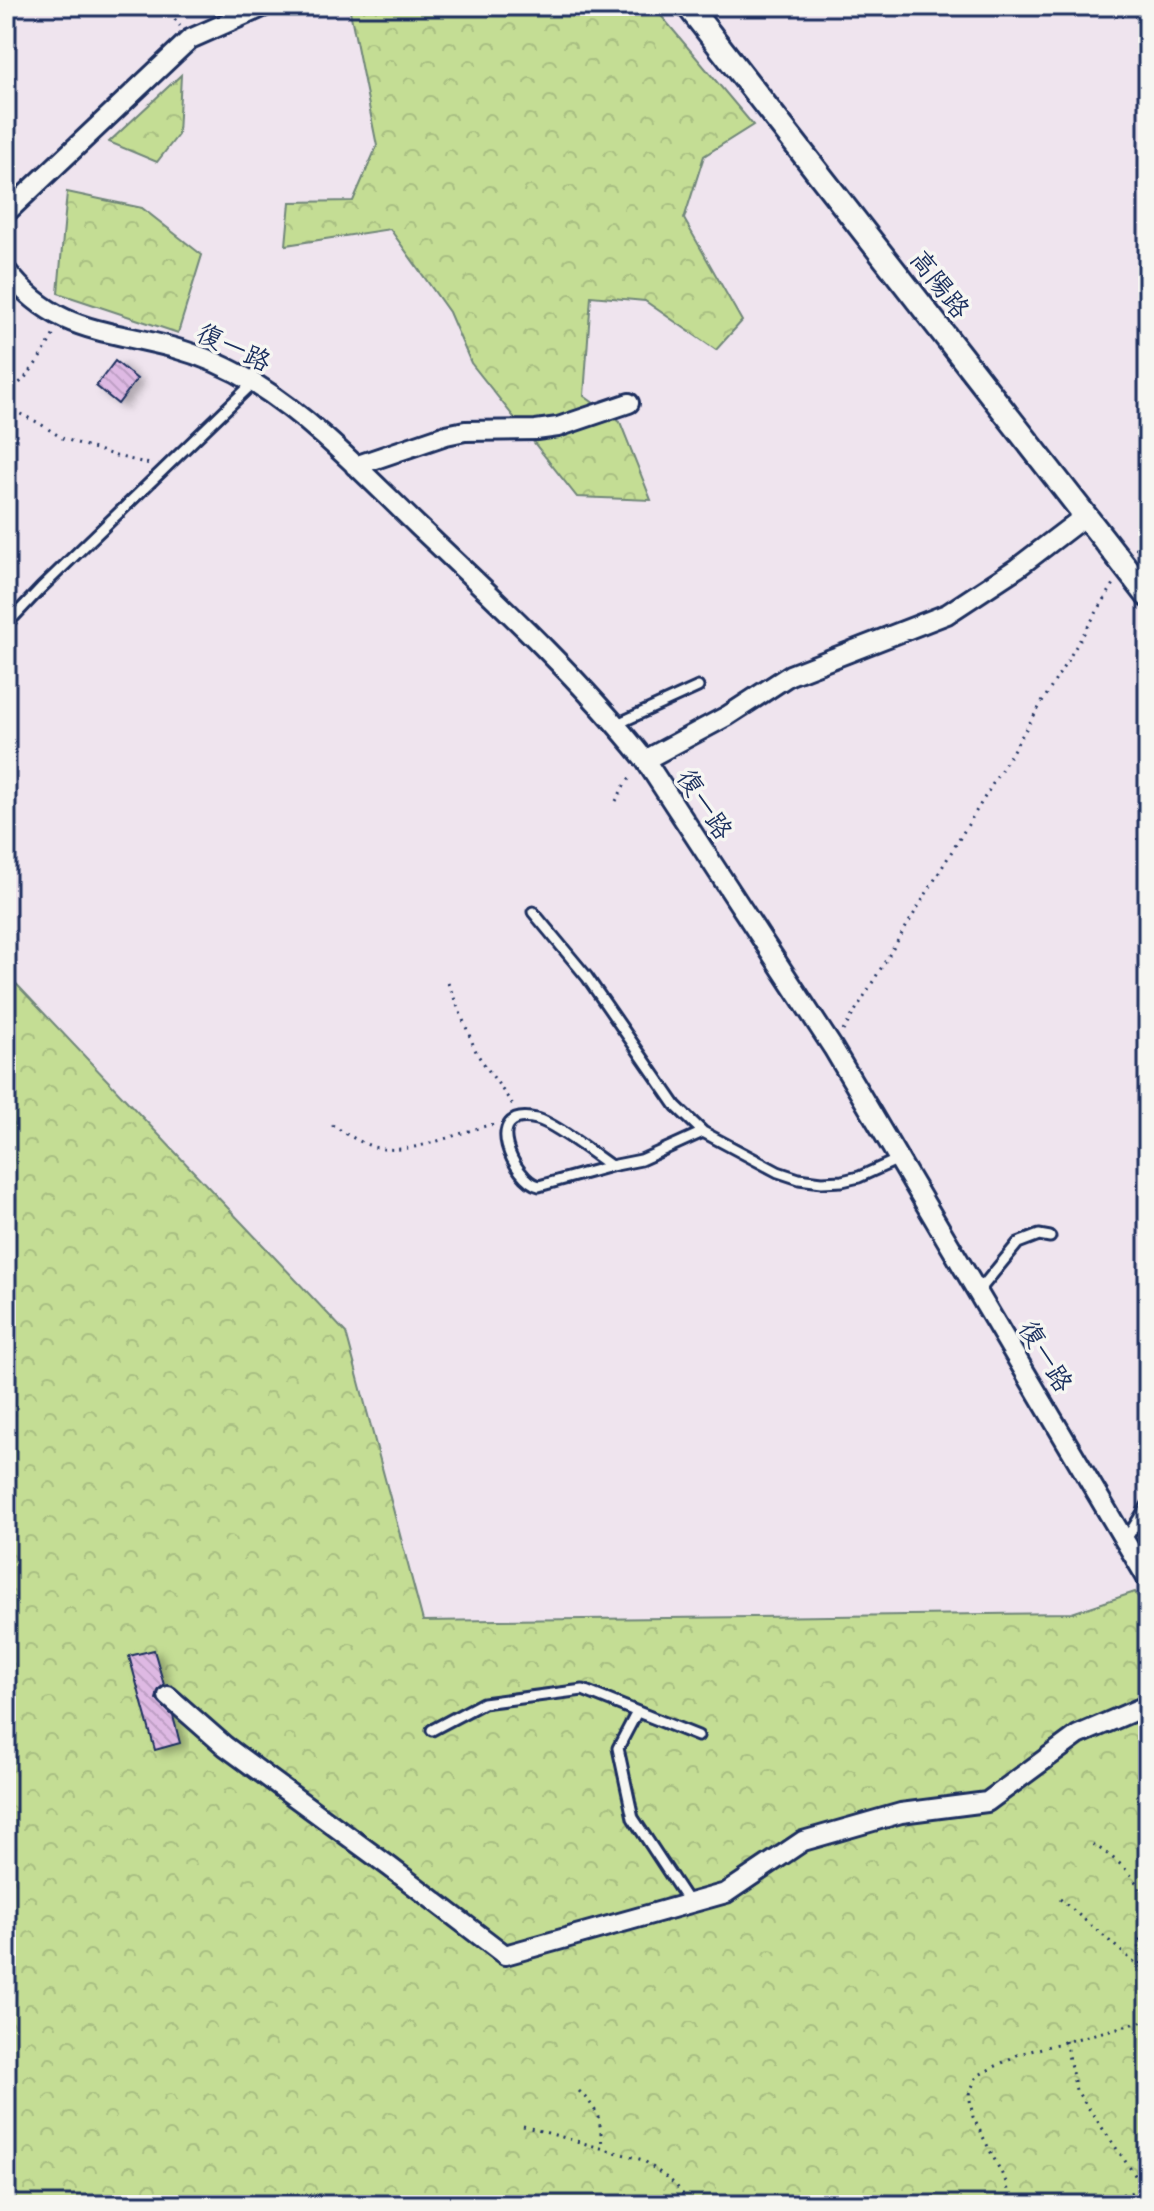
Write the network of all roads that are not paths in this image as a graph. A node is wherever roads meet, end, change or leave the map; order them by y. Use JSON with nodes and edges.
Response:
{"nodes":[{"id":1,"x":265,"y":6,"type":"edge"},
{"id":2,"x":688,"y":6,"type":"edge"},
{"id":3,"x":6,"y":213,"type":"edge"},
{"id":4,"x":6,"y":270,"type":"edge"},
{"id":5,"x":254,"y":382,"type":"junction"},
{"id":6,"x":629,"y":403,"type":"dead end"},
{"id":7,"x":355,"y":466,"type":"junction"},
{"id":8,"x":1085,"y":516,"type":"junction"},
{"id":9,"x":1148,"y":596,"type":"edge"},
{"id":10,"x":6,"y":625,"type":"edge"},
{"id":11,"x":698,"y":687,"type":"dead end"},
{"id":12,"x":617,"y":724,"type":"junction"},
{"id":13,"x":645,"y":760,"type":"junction"},
{"id":14,"x":533,"y":912,"type":"dead end"},
{"id":15,"x":703,"y":1132,"type":"junction"},
{"id":16,"x":899,"y":1159,"type":"junction"},
{"id":17,"x":611,"y":1166,"type":"junction"},
{"id":18,"x":1050,"y":1237,"type":"dead end"},
{"id":19,"x":978,"y":1292,"type":"junction"},
{"id":20,"x":1148,"y":1504,"type":"edge"},
{"id":21,"x":1125,"y":1541,"type":"junction"},
{"id":22,"x":1148,"y":1580,"type":"edge"},
{"id":23,"x":168,"y":1696,"type":"dead end"},
{"id":24,"x":1148,"y":1705,"type":"edge"},
{"id":25,"x":637,"y":1712,"type":"junction"},
{"id":26,"x":432,"y":1730,"type":"dead end"},
{"id":27,"x":698,"y":1736,"type":"dead end"},
{"id":28,"x":689,"y":1903,"type":"junction"}],
"edges":[{"from":1,"to":3,"type":"street"},
{"from":2,"to":8,"type":"street","name":"高陽路"},
{"from":4,"to":5,"type":"street","name":"復一路"},
{"from":5,"to":7,"type":"street","name":"復一路"},
{"from":5,"to":10,"type":"lane"},
{"from":6,"to":7,"type":"street"},
{"from":7,"to":12,"type":"street","name":"復一路"},
{"from":8,"to":9,"type":"street","name":"高陽路"},
{"from":8,"to":13,"type":"street"},
{"from":11,"to":12,"type":"lane"},
{"from":12,"to":13,"type":"street","name":"復一路"},
{"from":13,"to":16,"type":"street","name":"復一路"},
{"from":14,"to":15,"type":"lane"},
{"from":15,"to":16,"type":"lane"},
{"from":15,"to":17,"type":"lane"},
{"from":16,"to":19,"type":"street","name":"復一路"},
{"from":17,"to":17,"type":"lane"},
{"from":18,"to":19,"type":"lane"},
{"from":19,"to":21,"type":"street","name":"復一路"},
{"from":20,"to":21,"type":"lane"},
{"from":21,"to":22,"type":"street","name":"復一路"},
{"from":23,"to":28,"type":"street"},
{"from":24,"to":28,"type":"street"},
{"from":25,"to":26,"type":"lane"},
{"from":25,"to":27,"type":"lane"},
{"from":25,"to":28,"type":"lane"}]}
